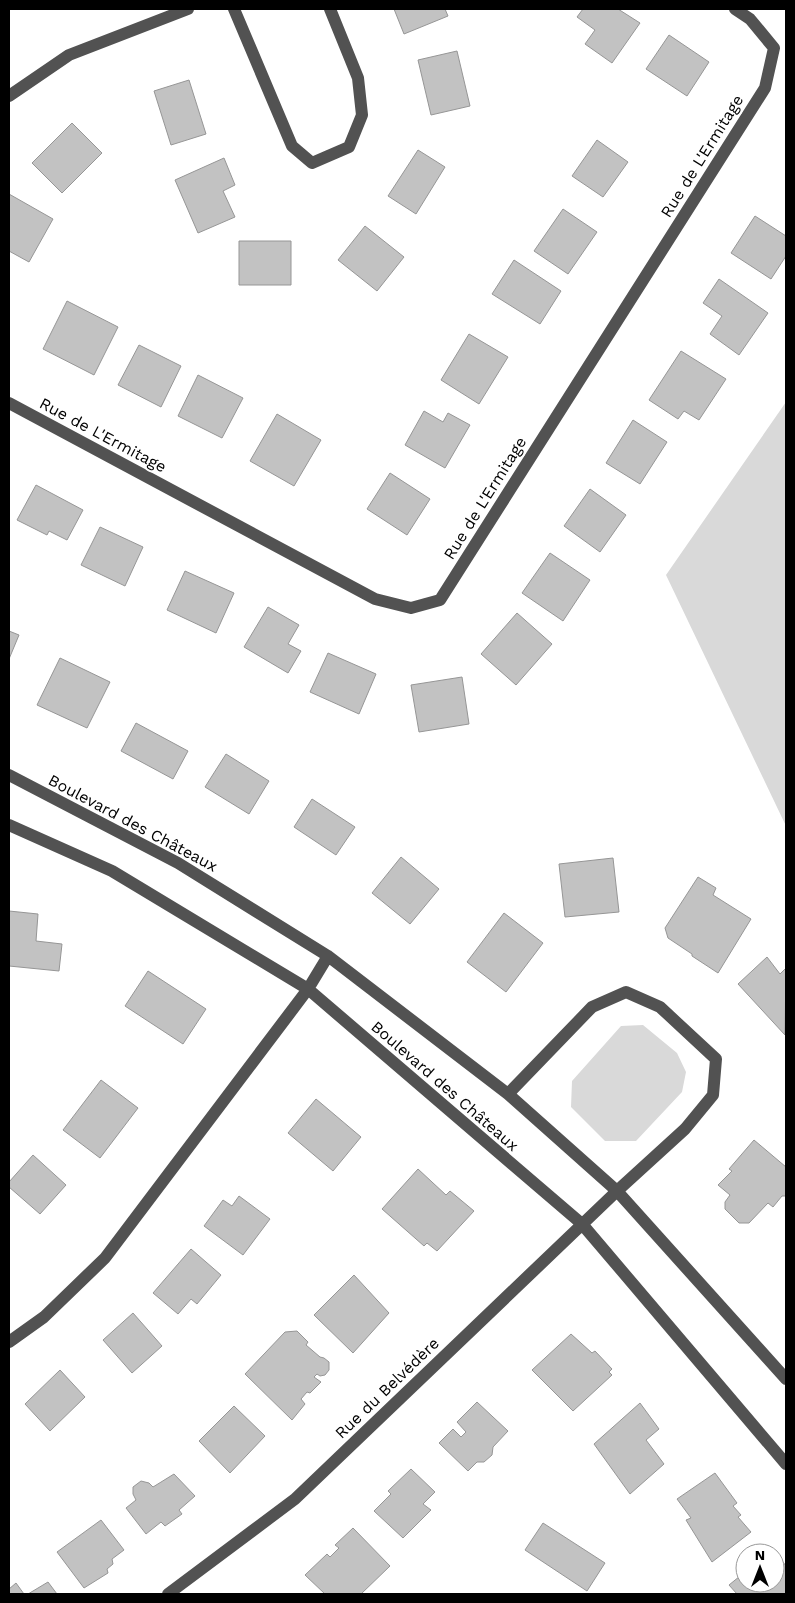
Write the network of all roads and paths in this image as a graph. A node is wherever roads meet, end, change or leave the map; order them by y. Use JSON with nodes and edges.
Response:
{"nodes":[{"id":1,"x":188,"y":9,"type":"edge"},
{"id":2,"x":234,"y":9,"type":"edge"},
{"id":3,"x":330,"y":9,"type":"edge"},
{"id":4,"x":734,"y":9,"type":"edge"},
{"id":5,"x":9,"y":96,"type":"edge"},
{"id":6,"x":9,"y":403,"type":"edge"},
{"id":7,"x":9,"y":774,"type":"edge"},
{"id":8,"x":9,"y":825,"type":"edge"},
{"id":9,"x":328,"y":956,"type":"junction"},
{"id":10,"x":308,"y":989,"type":"junction"},
{"id":11,"x":508,"y":1094,"type":"junction"},
{"id":12,"x":617,"y":1191,"type":"junction"},
{"id":13,"x":582,"y":1224,"type":"junction"},
{"id":14,"x":9,"y":1342,"type":"edge"},
{"id":15,"x":786,"y":1379,"type":"edge"},
{"id":16,"x":786,"y":1464,"type":"edge"},
{"id":17,"x":168,"y":1594,"type":"edge"}],
"edges":[{"from":1,"to":5,"type":"street"},
{"from":2,"to":3,"type":"street"},
{"from":4,"to":6,"type":"street","name":"Rue de L'Ermitage"},
{"from":7,"to":9,"type":"street","name":"Boulevard des Châteaux"},
{"from":8,"to":10,"type":"street","name":"Boulevard des Châteaux"},
{"from":9,"to":10,"type":"street"},
{"from":9,"to":11,"type":"street","name":"Boulevard des Châteaux"},
{"from":10,"to":13,"type":"street","name":"Boulevard des Châteaux"},
{"from":10,"to":14,"type":"street"},
{"from":11,"to":12,"type":"street","name":"Boulevard des Châteaux"},
{"from":11,"to":12,"type":"street"},
{"from":12,"to":13,"type":"street","name":"Rue du Belvédère"},
{"from":12,"to":15,"type":"street","name":"Boulevard des Châteaux"},
{"from":13,"to":16,"type":"street","name":"Boulevard des Châteaux"},
{"from":13,"to":17,"type":"street","name":"Rue du Belvédère"}]}
